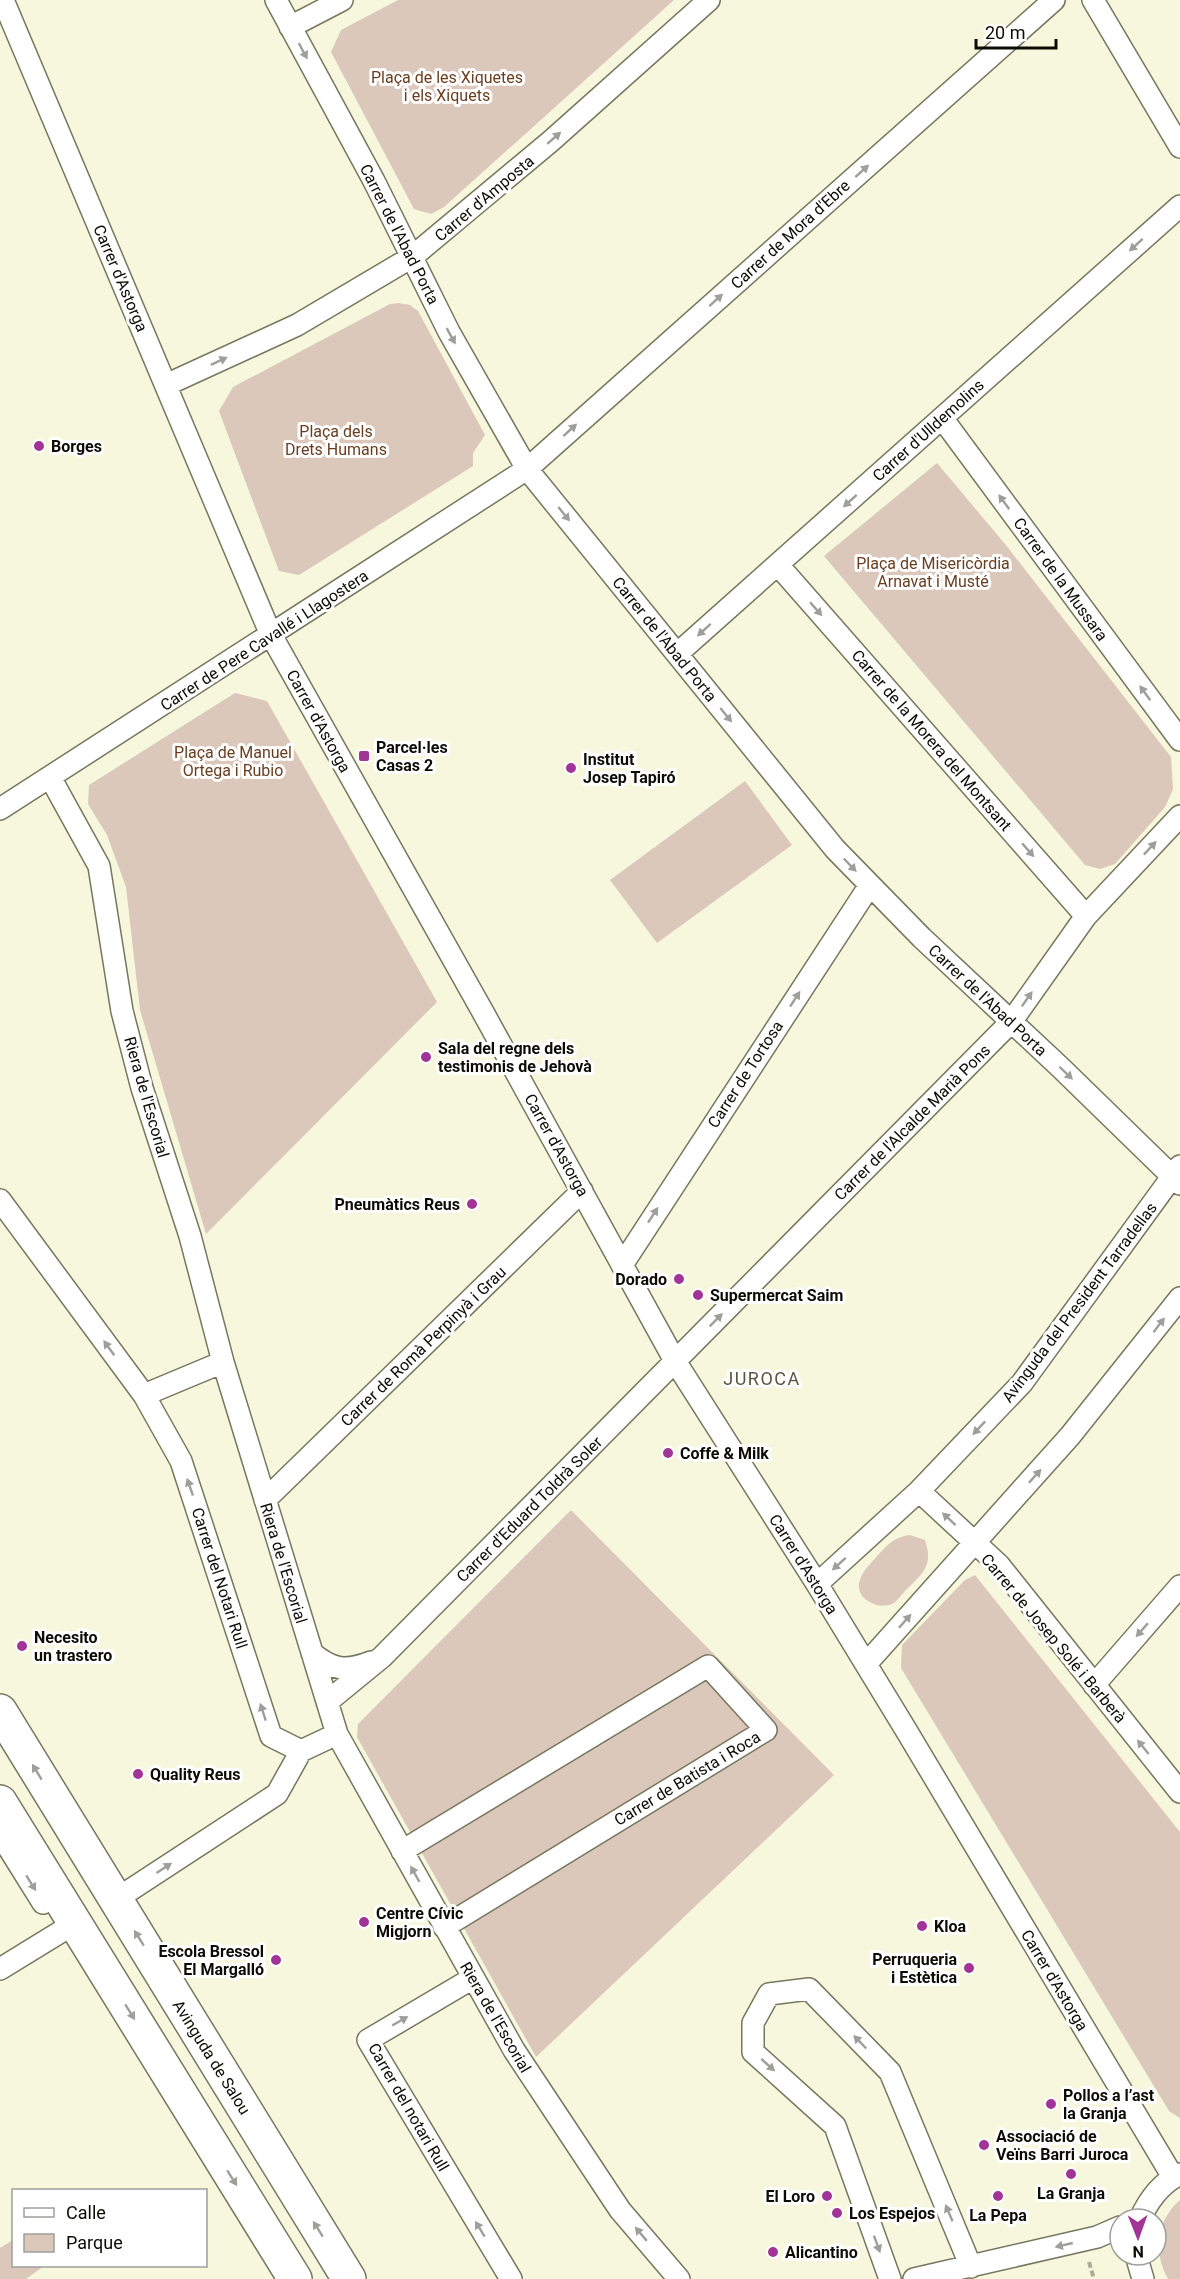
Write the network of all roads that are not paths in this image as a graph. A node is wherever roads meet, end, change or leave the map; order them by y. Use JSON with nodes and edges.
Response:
{"nodes":[{"id":1,"x":3,"y":0,"type":"edge"},
{"id":2,"x":276,"y":0,"type":"edge"},
{"id":3,"x":342,"y":0,"type":"edge"},
{"id":4,"x":709,"y":0,"type":"edge"},
{"id":5,"x":1054,"y":0,"type":"edge"},
{"id":6,"x":1093,"y":0,"type":"edge"},
{"id":7,"x":290,"y":27,"type":"junction"},
{"id":8,"x":1180,"y":147,"type":"edge"},
{"id":9,"x":1180,"y":206,"type":"edge"},
{"id":10,"x":412,"y":257,"type":"junction"},
{"id":11,"x":166,"y":386,"type":"junction"},
{"id":12,"x":942,"y":418,"type":"junction"},
{"id":13,"x":527,"y":469,"type":"junction"},
{"id":14,"x":778,"y":565,"type":"junction"},
{"id":15,"x":272,"y":635,"type":"junction"},
{"id":16,"x":677,"y":654,"type":"junction"},
{"id":17,"x":1180,"y":740,"type":"edge"},
{"id":18,"x":50,"y":777,"type":"junction"},
{"id":19,"x":0,"y":809,"type":"edge"},
{"id":20,"x":1180,"y":816,"type":"edge"},
{"id":21,"x":870,"y":885,"type":"junction"},
{"id":22,"x":1086,"y":916,"type":"junction"},
{"id":23,"x":1011,"y":1022,"type":"junction"},
{"id":24,"x":1178,"y":1175,"type":"edge"},
{"id":25,"x":582,"y":1191,"type":"junction"},
{"id":26,"x":0,"y":1200,"type":"edge"},
{"id":27,"x":622,"y":1265,"type":"junction"},
{"id":28,"x":1180,"y":1298,"type":"edge"},
{"id":29,"x":675,"y":1361,"type":"junction"},
{"id":30,"x":223,"y":1362,"type":"junction"},
{"id":31,"x":144,"y":1395,"type":"junction"},
{"id":32,"x":919,"y":1491,"type":"junction"},
{"id":33,"x":265,"y":1500,"type":"junction"},
{"id":34,"x":975,"y":1544,"type":"junction"},
{"id":35,"x":817,"y":1584,"type":"junction"},
{"id":36,"x":1180,"y":1586,"type":"edge"},
{"id":37,"x":312,"y":1653,"type":"junction"},
{"id":38,"x":382,"y":1657,"type":"junction"},
{"id":39,"x":866,"y":1664,"type":"junction"},
{"id":40,"x":1094,"y":1685,"type":"junction"},
{"id":41,"x":327,"y":1702,"type":"junction"},
{"id":42,"x":0,"y":1712,"type":"edge"},
{"id":43,"x":337,"y":1734,"type":"junction"},
{"id":44,"x":301,"y":1751,"type":"junction"},
{"id":45,"x":1180,"y":1792,"type":"edge"},
{"id":46,"x":0,"y":1802,"type":"edge"},
{"id":47,"x":0,"y":1834,"type":"edge"},
{"id":48,"x":402,"y":1851,"type":"junction"},
{"id":49,"x":115,"y":1900,"type":"junction"},
{"id":50,"x":68,"y":1927,"type":"junction"},
{"id":51,"x":444,"y":1927,"type":"junction"},
{"id":52,"x":0,"y":1969,"type":"edge"},
{"id":53,"x":473,"y":1978,"type":"junction"},
{"id":54,"x":1176,"y":2175,"type":"edge"},
{"id":55,"x":1146,"y":2207,"type":"edge"},
{"id":56,"x":1108,"y":2232,"type":"edge"},
{"id":57,"x":971,"y":2267,"type":"junction"},
{"id":58,"x":295,"y":2279,"type":"edge"},
{"id":59,"x":349,"y":2279,"type":"edge"},
{"id":60,"x":511,"y":2279,"type":"edge"},
{"id":61,"x":679,"y":2279,"type":"edge"},
{"id":62,"x":890,"y":2279,"type":"edge"},
{"id":63,"x":914,"y":2279,"type":"edge"}],
"edges":[{"from":1,"to":11,"type":"street","name":"Carrer d'Astorga"},
{"from":2,"to":7,"type":"street","name":"Carrer de l'Abad Porta"},
{"from":3,"to":7,"type":"street"},
{"from":10,"to":4,"type":"street","name":"Carrer d'Amposta","one_way":true},
{"from":13,"to":5,"type":"street","name":"Carrer de Mora d'Ebre","one_way":true},
{"from":6,"to":8,"type":"street"},
{"from":7,"to":10,"type":"street","name":"Carrer de l'Abad Porta","one_way":true},
{"from":9,"to":12,"type":"street","name":"Carrer d'Ulldemolins","one_way":true},
{"from":11,"to":10,"type":"street","name":"Carrer d'Amposta","one_way":true},
{"from":10,"to":13,"type":"street","name":"Carrer de l'Abad Porta","one_way":true},
{"from":11,"to":15,"type":"street","name":"Carrer d'Astorga"},
{"from":12,"to":14,"type":"street","name":"Carrer d'Ulldemolins","one_way":true},
{"from":17,"to":12,"type":"street","name":"Carrer de la Mussara","one_way":true},
{"from":13,"to":15,"type":"street","name":"Carrer de Pere Cavallé i Llagostera"},
{"from":13,"to":16,"type":"street","name":"Carrer de l'Abad Porta","one_way":true},
{"from":14,"to":16,"type":"street","name":"Carrer d'Ulldemolins","one_way":true},
{"from":14,"to":22,"type":"street","name":"Carrer de la Morera del Montsant","one_way":true},
{"from":15,"to":18,"type":"street","name":"Carrer de Pere Cavallé i Llagostera"},
{"from":15,"to":25,"type":"street","name":"Carrer d'Astorga"},
{"from":16,"to":21,"type":"street","name":"Carrer de l'Abad Porta","one_way":true},
{"from":18,"to":19,"type":"street","name":"Carrer de Pere Cavallé i Llagostera"},
{"from":18,"to":30,"type":"street","name":"Riera de l'Escorial"},
{"from":22,"to":20,"type":"street","name":"Carrer de l'Alcalde Marià Pons","one_way":true},
{"from":21,"to":23,"type":"street","name":"Carrer de l'Abad Porta"},
{"from":27,"to":21,"type":"street","name":"Carrer de Tortosa","one_way":true},
{"from":23,"to":22,"type":"street","name":"Carrer de l'Alcalde Marià Pons","one_way":true},
{"from":23,"to":24,"type":"street","name":"Carrer de l'Abad Porta","one_way":true},
{"from":29,"to":23,"type":"street","name":"Carrer de l'Alcalde Marià Pons","one_way":true},
{"from":24,"to":32,"type":"street","name":"Avinguda del President Tarradellas","one_way":true},
{"from":25,"to":27,"type":"street","name":"Carrer d'Astorga"},
{"from":25,"to":33,"type":"street","name":"Carrer de Romà Perpinyà i Grau"},
{"from":31,"to":26,"type":"street","name":"Carrer del Notari Rull","one_way":true},
{"from":27,"to":29,"type":"street","name":"Carrer d'Astorga"},
{"from":34,"to":28,"type":"street","one_way":true},
{"from":29,"to":35,"type":"street","name":"Carrer d'Astorga"},
{"from":29,"to":38,"type":"street","name":"Carrer d'Eduard Toldrà Soler"},
{"from":30,"to":31,"type":"street"},
{"from":30,"to":33,"type":"street","name":"Riera de l'Escorial"},
{"from":44,"to":31,"type":"street","name":"Carrer del Notari Rull","one_way":true},
{"from":34,"to":32,"type":"street","name":"Carrer de Josep Solé i Barberà","one_way":true},
{"from":32,"to":35,"type":"street","name":"Avinguda del President Tarradellas","one_way":true},
{"from":33,"to":37,"type":"street","name":"Riera de l'Escorial"},
{"from":39,"to":34,"type":"street","one_way":true},
{"from":34,"to":40,"type":"street","name":"Carrer de Josep Solé i Barberà"},
{"from":35,"to":39,"type":"street","name":"Carrer d'Astorga"},
{"from":36,"to":40,"type":"street","one_way":true},
{"from":37,"to":38,"type":"street","name":"Carrer d'Eduard Toldrà Soler"},
{"from":37,"to":41,"type":"street","name":"Riera de l'Escorial"},
{"from":38,"to":41,"type":"street","name":"Carrer d'Eduard Toldrà Soler"},
{"from":39,"to":54,"type":"street","name":"Carrer d'Astorga"},
{"from":45,"to":40,"type":"street","name":"Carrer de Josep Solé i Barberà","one_way":true},
{"from":41,"to":43,"type":"street","name":"Riera de l'Escorial"},
{"from":49,"to":42,"type":"main road","name":"Avinguda de Salou","one_way":true},
{"from":43,"to":44,"type":"street"},
{"from":43,"to":48,"type":"street","name":"Riera de l'Escorial"},
{"from":49,"to":44,"type":"street","one_way":true},
{"from":46,"to":50,"type":"main road"},
{"from":47,"to":50,"type":"street","one_way":true},
{"from":51,"to":48,"type":"street","name":"Riera de l'Escorial","one_way":true},
{"from":48,"to":51,"type":"street","name":"Carrer de Batista i Roca"},
{"from":59,"to":49,"type":"main road","name":"Avinguda de Salou","one_way":true},
{"from":50,"to":52,"type":"street"},
{"from":50,"to":58,"type":"main road","one_way":true},
{"from":51,"to":53,"type":"street","name":"Riera de l'Escorial"},
{"from":60,"to":53,"type":"street","name":"Carrer del notari Rull","one_way":true},
{"from":61,"to":53,"type":"street","name":"Riera de l'Escorial","one_way":true},
{"from":54,"to":55,"type":"street"},
{"from":56,"to":57,"type":"street","one_way":true},
{"from":57,"to":62,"type":"street","one_way":true},
{"from":57,"to":63,"type":"street"}]}
